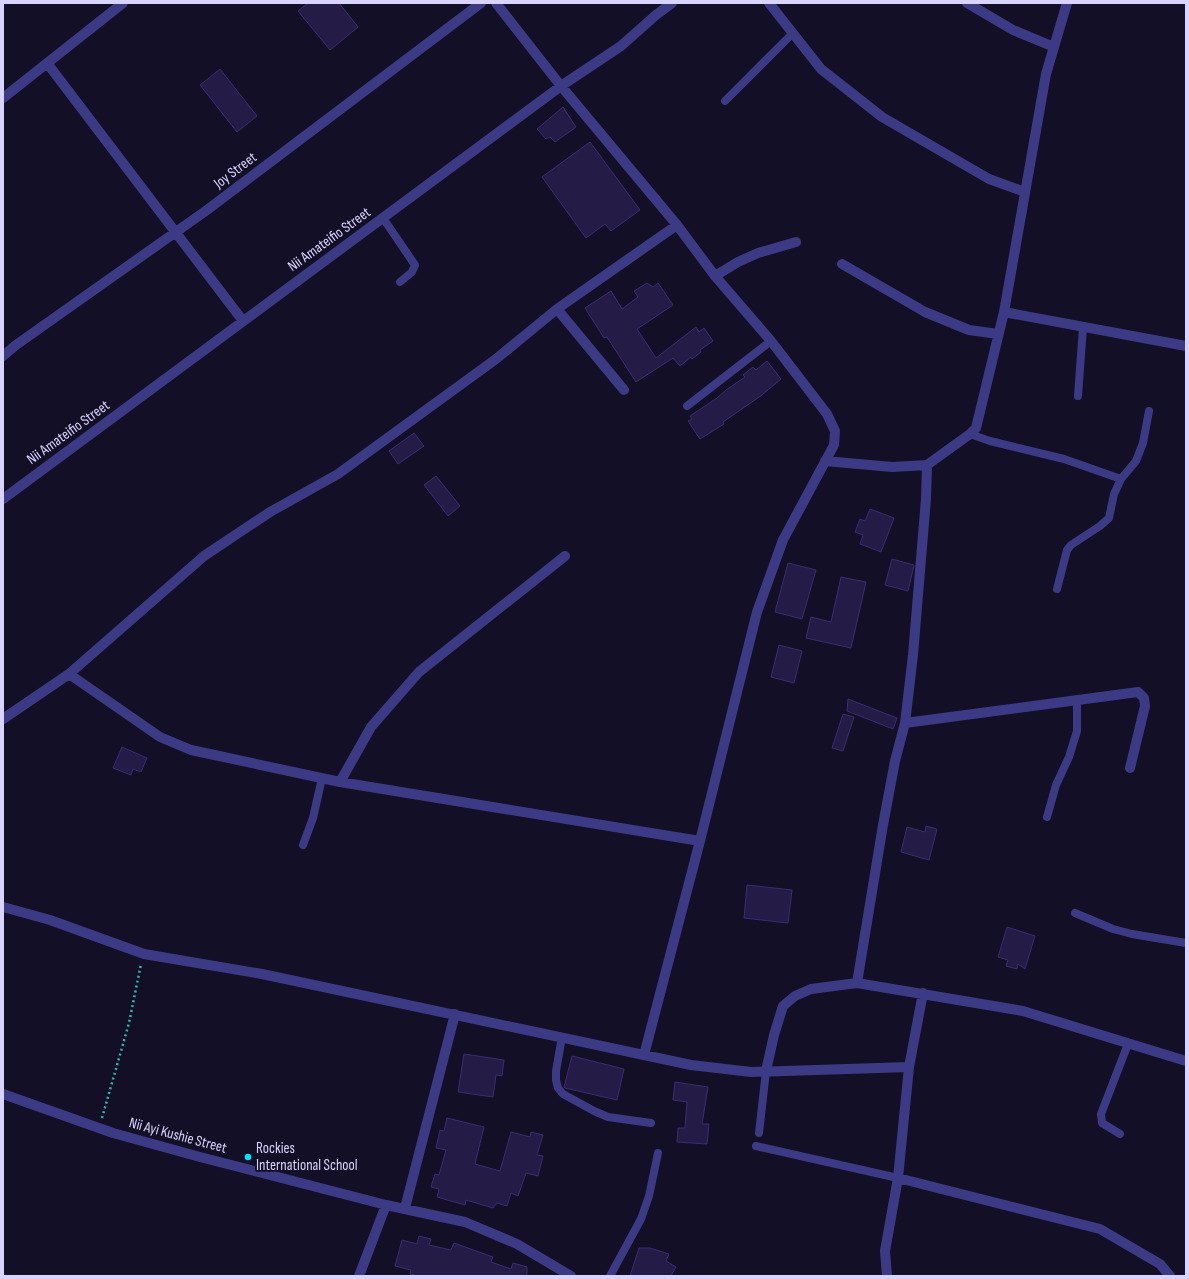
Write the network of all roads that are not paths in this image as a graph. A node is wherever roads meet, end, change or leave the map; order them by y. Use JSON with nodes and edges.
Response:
{"nodes":[{"id":1,"x":122,"y":3,"type":"edge"},
{"id":2,"x":481,"y":3,"type":"edge"},
{"id":3,"x":496,"y":3,"type":"edge"},
{"id":4,"x":672,"y":3,"type":"edge"},
{"id":5,"x":769,"y":3,"type":"edge"},
{"id":6,"x":967,"y":3,"type":"edge"},
{"id":7,"x":1067,"y":3,"type":"edge"},
{"id":8,"x":793,"y":33,"type":"junction"},
{"id":9,"x":1054,"y":47,"type":"junction"},
{"id":10,"x":47,"y":63,"type":"junction"},
{"id":11,"x":561,"y":86,"type":"junction"},
{"id":12,"x":3,"y":98,"type":"edge"},
{"id":13,"x":725,"y":101,"type":"dead end"},
{"id":14,"x":1025,"y":192,"type":"junction"},
{"id":15,"x":383,"y":218,"type":"junction"},
{"id":16,"x":677,"y":225,"type":"junction"},
{"id":17,"x":175,"y":232,"type":"junction"},
{"id":18,"x":796,"y":242,"type":"dead end"},
{"id":19,"x":842,"y":264,"type":"dead end"},
{"id":20,"x":715,"y":276,"type":"junction"},
{"id":21,"x":400,"y":282,"type":"dead end"},
{"id":22,"x":557,"y":309,"type":"junction"},
{"id":23,"x":1004,"y":312,"type":"junction"},
{"id":24,"x":243,"y":321,"type":"junction"},
{"id":25,"x":1083,"y":327,"type":"junction"},
{"id":26,"x":998,"y":334,"type":"junction"},
{"id":27,"x":771,"y":341,"type":"junction"},
{"id":28,"x":1186,"y":346,"type":"edge"},
{"id":29,"x":3,"y":356,"type":"edge"},
{"id":30,"x":624,"y":390,"type":"dead end"},
{"id":31,"x":1078,"y":396,"type":"dead end"},
{"id":32,"x":687,"y":406,"type":"dead end"},
{"id":33,"x":1150,"y":411,"type":"dead end"},
{"id":34,"x":970,"y":434,"type":"junction"},
{"id":35,"x":826,"y":461,"type":"junction"},
{"id":36,"x":927,"y":465,"type":"junction"},
{"id":37,"x":1121,"y":479,"type":"junction"},
{"id":38,"x":3,"y":499,"type":"edge"},
{"id":39,"x":565,"y":556,"type":"dead end"},
{"id":40,"x":1057,"y":589,"type":"dead end"},
{"id":41,"x":69,"y":674,"type":"junction"},
{"id":42,"x":1077,"y":701,"type":"junction"},
{"id":43,"x":3,"y":719,"type":"edge"},
{"id":44,"x":905,"y":723,"type":"junction"},
{"id":45,"x":1130,"y":768,"type":"dead end"},
{"id":46,"x":322,"y":778,"type":"junction"},
{"id":47,"x":340,"y":782,"type":"junction"},
{"id":48,"x":1047,"y":817,"type":"dead end"},
{"id":49,"x":700,"y":841,"type":"junction"},
{"id":50,"x":303,"y":845,"type":"dead end"},
{"id":51,"x":3,"y":907,"type":"edge"},
{"id":52,"x":1075,"y":914,"type":"dead end"},
{"id":53,"x":1186,"y":943,"type":"edge"},
{"id":54,"x":857,"y":983,"type":"junction"},
{"id":55,"x":923,"y":993,"type":"junction"},
{"id":56,"x":455,"y":1014,"type":"junction"},
{"id":57,"x":562,"y":1037,"type":"junction"},
{"id":58,"x":1128,"y":1044,"type":"junction"},
{"id":59,"x":644,"y":1055,"type":"junction"},
{"id":60,"x":1186,"y":1061,"type":"edge"},
{"id":61,"x":909,"y":1067,"type":"junction"},
{"id":62,"x":766,"y":1071,"type":"junction"},
{"id":63,"x":3,"y":1094,"type":"edge"},
{"id":64,"x":651,"y":1123,"type":"dead end"},
{"id":65,"x":759,"y":1133,"type":"dead end"},
{"id":66,"x":1120,"y":1134,"type":"dead end"},
{"id":67,"x":756,"y":1146,"type":"dead end"},
{"id":68,"x":658,"y":1153,"type":"dead end"},
{"id":69,"x":898,"y":1178,"type":"junction"},
{"id":70,"x":386,"y":1205,"type":"junction"},
{"id":71,"x":405,"y":1208,"type":"junction"},
{"id":72,"x":359,"y":1276,"type":"edge"},
{"id":73,"x":571,"y":1276,"type":"edge"},
{"id":74,"x":610,"y":1276,"type":"edge"},
{"id":75,"x":887,"y":1276,"type":"edge"},
{"id":76,"x":1170,"y":1276,"type":"edge"}],
"edges":[{"from":1,"to":10,"type":"street"},
{"from":2,"to":17,"type":"street","name":"Joy Street"},
{"from":3,"to":11,"type":"street"},
{"from":4,"to":11,"type":"street","name":"Nii Amateifio Street"},
{"from":5,"to":8,"type":"street"},
{"from":6,"to":9,"type":"street"},
{"from":7,"to":9,"type":"street"},
{"from":8,"to":13,"type":"lane"},
{"from":8,"to":14,"type":"street"},
{"from":9,"to":14,"type":"street"},
{"from":10,"to":12,"type":"street"},
{"from":10,"to":17,"type":"street"},
{"from":11,"to":15,"type":"street","name":"Nii Amateifio Street"},
{"from":11,"to":16,"type":"street"},
{"from":14,"to":23,"type":"street"},
{"from":15,"to":21,"type":"lane"},
{"from":15,"to":24,"type":"street","name":"Nii Amateifio Street"},
{"from":16,"to":20,"type":"street"},
{"from":16,"to":22,"type":"street"},
{"from":17,"to":24,"type":"street"},
{"from":17,"to":29,"type":"street","name":"Joy Street"},
{"from":18,"to":20,"type":"street"},
{"from":19,"to":26,"type":"street"},
{"from":20,"to":27,"type":"street"},
{"from":22,"to":30,"type":"street"},
{"from":22,"to":41,"type":"street"},
{"from":23,"to":25,"type":"street"},
{"from":23,"to":26,"type":"street"},
{"from":24,"to":38,"type":"street","name":"Nii Amateifio Street"},
{"from":25,"to":28,"type":"street"},
{"from":25,"to":31,"type":"lane"},
{"from":26,"to":34,"type":"street"},
{"from":27,"to":32,"type":"lane"},
{"from":27,"to":35,"type":"street"},
{"from":33,"to":37,"type":"lane"},
{"from":34,"to":36,"type":"street"},
{"from":34,"to":37,"type":"lane"},
{"from":35,"to":36,"type":"street"},
{"from":35,"to":49,"type":"street"},
{"from":36,"to":44,"type":"street"},
{"from":37,"to":40,"type":"lane"},
{"from":39,"to":47,"type":"street"},
{"from":41,"to":43,"type":"street"},
{"from":41,"to":46,"type":"street"},
{"from":42,"to":44,"type":"street"},
{"from":42,"to":45,"type":"street"},
{"from":42,"to":48,"type":"lane"},
{"from":44,"to":54,"type":"street"},
{"from":46,"to":47,"type":"street"},
{"from":46,"to":50,"type":"lane"},
{"from":47,"to":49,"type":"street"},
{"from":49,"to":59,"type":"street"},
{"from":51,"to":56,"type":"street"},
{"from":52,"to":53,"type":"lane"},
{"from":54,"to":55,"type":"street"},
{"from":54,"to":62,"type":"street"},
{"from":55,"to":58,"type":"street"},
{"from":55,"to":61,"type":"street"},
{"from":56,"to":57,"type":"street"},
{"from":56,"to":71,"type":"street"},
{"from":57,"to":59,"type":"street"},
{"from":57,"to":64,"type":"lane"},
{"from":58,"to":60,"type":"street"},
{"from":58,"to":66,"type":"lane"},
{"from":59,"to":62,"type":"street"},
{"from":61,"to":62,"type":"street"},
{"from":61,"to":69,"type":"street"},
{"from":62,"to":65,"type":"lane"},
{"from":63,"to":70,"type":"street","name":"Nii Ayi Kushie Street"},
{"from":67,"to":69,"type":"lane"},
{"from":68,"to":74,"type":"lane"},
{"from":69,"to":75,"type":"street"},
{"from":69,"to":76,"type":"street"},
{"from":70,"to":71,"type":"street","name":"Nii Ayi Kushie Street"},
{"from":70,"to":72,"type":"street"},
{"from":71,"to":73,"type":"street","name":"Nii Ayi Kushie Street"}]}
